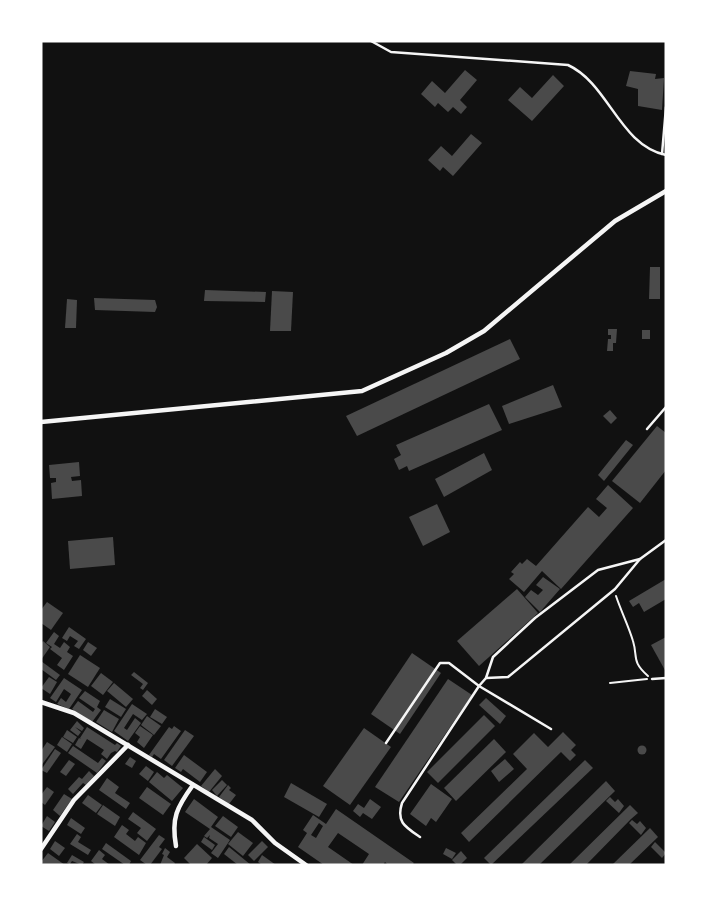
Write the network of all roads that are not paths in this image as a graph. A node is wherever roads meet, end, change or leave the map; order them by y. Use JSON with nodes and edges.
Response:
{"nodes":[{"id":1,"x":371,"y":41,"type":"edge"},
{"id":2,"x":666,"y":107,"type":"edge"},
{"id":3,"x":664,"y":155,"type":"edge"},
{"id":4,"x":666,"y":191,"type":"edge"},
{"id":5,"x":666,"y":407,"type":"edge"},
{"id":6,"x":41,"y":422,"type":"edge"},
{"id":7,"x":647,"y":428,"type":"dead end"},
{"id":8,"x":666,"y":540,"type":"edge"},
{"id":9,"x":640,"y":558,"type":"junction"},
{"id":10,"x":486,"y":678,"type":"junction"},
{"id":11,"x":666,"y":678,"type":"edge"},
{"id":12,"x":652,"y":679,"type":"road end"},
{"id":13,"x":480,"y":686,"type":"junction"},
{"id":14,"x":41,"y":702,"type":"edge"},
{"id":15,"x":551,"y":729,"type":"dead end"},
{"id":16,"x":386,"y":743,"type":"dead end"},
{"id":17,"x":128,"y":745,"type":"junction"},
{"id":18,"x":193,"y":785,"type":"junction"},
{"id":19,"x":420,"y":837,"type":"dead end"},
{"id":20,"x":176,"y":846,"type":"dead end"},
{"id":21,"x":41,"y":849,"type":"edge"},
{"id":22,"x":306,"y":865,"type":"edge"}],
"edges":[{"from":1,"to":3,"type":"lane"},
{"from":2,"to":3,"type":"lane"},
{"from":4,"to":6,"type":"street"},
{"from":5,"to":7,"type":"lane"},
{"from":8,"to":9,"type":"lane"},
{"from":9,"to":10,"type":"lane"},
{"from":9,"to":10,"type":"lane"},
{"from":10,"to":13,"type":"lane"},
{"from":11,"to":12,"type":"lane"},
{"from":13,"to":15,"type":"lane"},
{"from":13,"to":16,"type":"lane"},
{"from":13,"to":19,"type":"lane"},
{"from":14,"to":17,"type":"street"},
{"from":17,"to":18,"type":"street"},
{"from":17,"to":21,"type":"street"},
{"from":18,"to":20,"type":"street"},
{"from":18,"to":22,"type":"street"}]}
